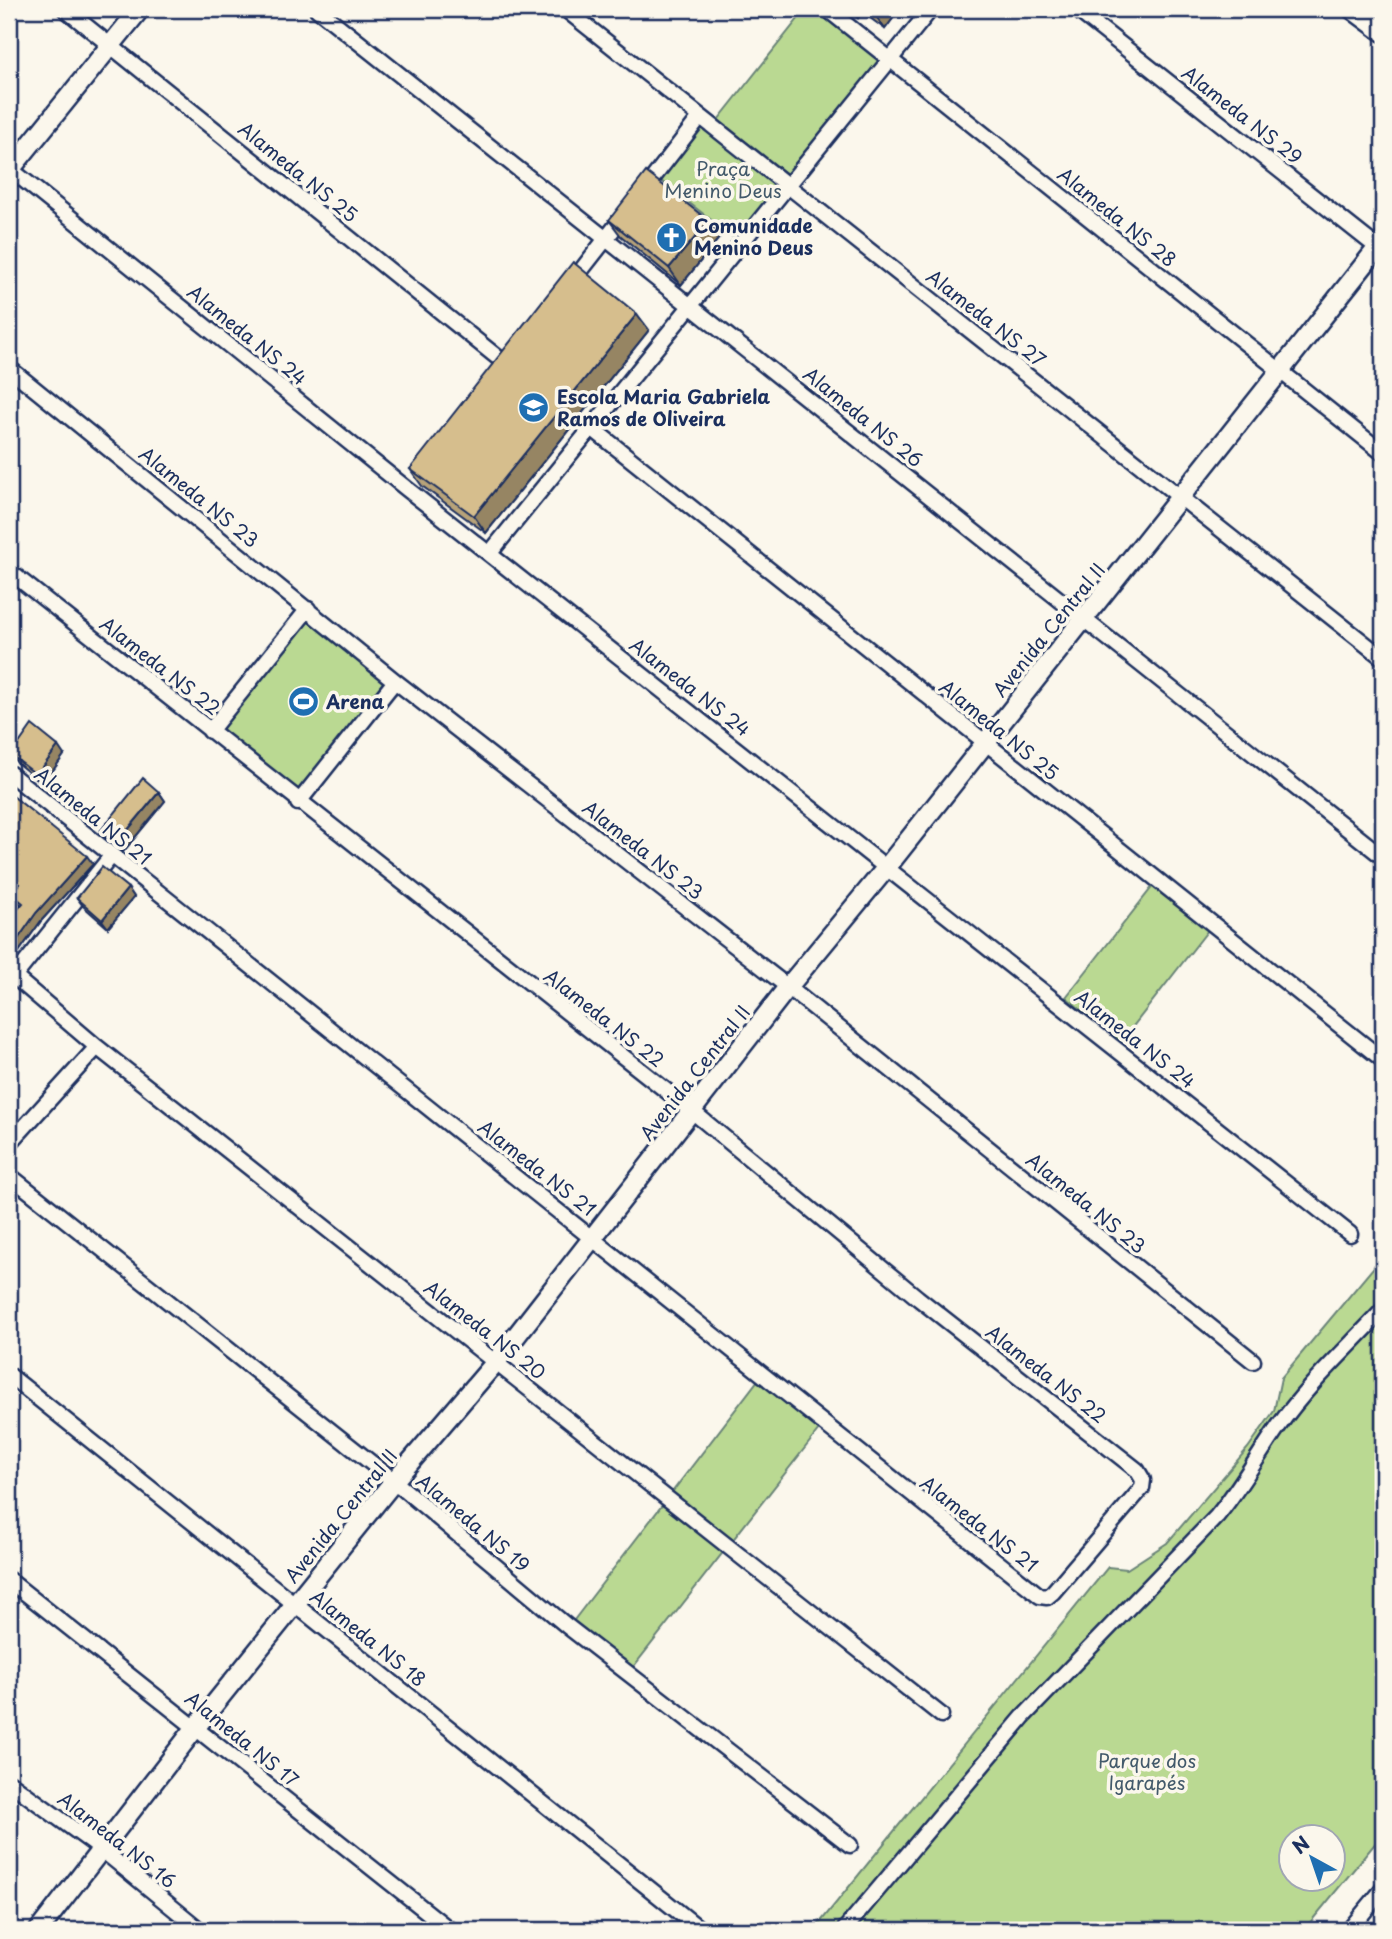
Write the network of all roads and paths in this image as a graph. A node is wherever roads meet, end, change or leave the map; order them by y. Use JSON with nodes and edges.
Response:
{"nodes":[{"id":1,"x":65,"y":9,"type":"edge"},
{"id":2,"x":140,"y":9,"type":"edge"},
{"id":3,"x":317,"y":9,"type":"edge"},
{"id":4,"x":565,"y":9,"type":"edge"},
{"id":5,"x":827,"y":9,"type":"edge"},
{"id":6,"x":931,"y":9,"type":"edge"},
{"id":7,"x":1076,"y":9,"type":"edge"},
{"id":8,"x":1352,"y":9,"type":"edge"},
{"id":9,"x":1383,"y":32,"type":"edge"},
{"id":10,"x":110,"y":45,"type":"junction"},
{"id":11,"x":890,"y":60,"type":"junction"},
{"id":12,"x":700,"y":117,"type":"junction"},
{"id":13,"x":9,"y":169,"type":"edge"},
{"id":14,"x":788,"y":186,"type":"junction"},
{"id":15,"x":605,"y":240,"type":"junction"},
{"id":16,"x":1381,"y":247,"type":"edge"},
{"id":17,"x":564,"y":292,"type":"edge"},
{"id":18,"x":692,"y":305,"type":"junction"},
{"id":19,"x":507,"y":365,"type":"edge"},
{"id":20,"x":9,"y":368,"type":"edge"},
{"id":21,"x":1281,"y":372,"type":"junction"},
{"id":22,"x":593,"y":429,"type":"junction"},
{"id":23,"x":1383,"y":453,"type":"edge"},
{"id":24,"x":1182,"y":497,"type":"junction"},
{"id":25,"x":490,"y":553,"type":"junction"},
{"id":26,"x":9,"y":571,"type":"edge"},
{"id":27,"x":308,"y":609,"type":"junction"},
{"id":28,"x":1085,"y":620,"type":"junction"},
{"id":29,"x":1383,"y":658,"type":"edge"},
{"id":30,"x":395,"y":681,"type":"junction"},
{"id":31,"x":210,"y":731,"type":"junction"},
{"id":32,"x":985,"y":744,"type":"junction"},
{"id":33,"x":9,"y":773,"type":"edge"},
{"id":34,"x":298,"y":803,"type":"junction"},
{"id":35,"x":112,"y":855,"type":"junction"},
{"id":36,"x":1383,"y":857,"type":"edge"},
{"id":37,"x":887,"y":867,"type":"junction"},
{"id":38,"x":11,"y":977,"type":"edge"},
{"id":39,"x":788,"y":988,"type":"junction"},
{"id":40,"x":97,"y":1047,"type":"junction"},
{"id":41,"x":1383,"y":1060,"type":"edge"},
{"id":42,"x":692,"y":1111,"type":"junction"},
{"id":43,"x":9,"y":1144,"type":"edge"},
{"id":44,"x":9,"y":1175,"type":"edge"},
{"id":45,"x":1350,"y":1234,"type":"dead end"},
{"id":46,"x":594,"y":1237,"type":"junction"},
{"id":47,"x":1383,"y":1310,"type":"edge"},
{"id":48,"x":1252,"y":1361,"type":"dead end"},
{"id":49,"x":495,"y":1363,"type":"junction"},
{"id":50,"x":9,"y":1375,"type":"edge"},
{"id":51,"x":394,"y":1481,"type":"junction"},
{"id":52,"x":9,"y":1580,"type":"edge"},
{"id":53,"x":1040,"y":1596,"type":"joint"},
{"id":54,"x":297,"y":1604,"type":"junction"},
{"id":55,"x":941,"y":1715,"type":"dead end"},
{"id":56,"x":196,"y":1727,"type":"junction"},
{"id":57,"x":9,"y":1782,"type":"edge"},
{"id":58,"x":850,"y":1845,"type":"dead end"},
{"id":59,"x":101,"y":1849,"type":"junction"},
{"id":60,"x":1383,"y":1889,"type":"edge"},
{"id":61,"x":38,"y":1930,"type":"edge"},
{"id":62,"x":200,"y":1930,"type":"edge"},
{"id":63,"x":450,"y":1930,"type":"edge"},
{"id":64,"x":701,"y":1930,"type":"edge"},
{"id":65,"x":844,"y":1930,"type":"edge"},
{"id":66,"x":1349,"y":1930,"type":"edge"}],
"edges":[{"from":1,"to":10,"type":"street","name":"Alameda NS 25"},
{"from":2,"to":10,"type":"street"},
{"from":3,"to":15,"type":"street","name":"Alameda NS 26"},
{"from":4,"to":12,"type":"street","name":"Alameda NS 27"},
{"from":5,"to":11,"type":"street","name":"Alameda NS 28"},
{"from":6,"to":11,"type":"street"},
{"from":7,"to":16,"type":"street","name":"Alameda NS 29"},
{"from":8,"to":9,"type":"street"},
{"from":10,"to":13,"type":"street"},
{"from":10,"to":19,"type":"street","name":"Alameda NS 25"},
{"from":11,"to":14,"type":"street"},
{"from":11,"to":21,"type":"street","name":"Alameda NS 28"},
{"from":12,"to":14,"type":"street","name":"Alameda NS 27"},
{"from":12,"to":15,"type":"street"},
{"from":13,"to":25,"type":"street","name":"Alameda NS 24"},
{"from":14,"to":18,"type":"street"},
{"from":14,"to":24,"type":"street","name":"Alameda NS 27"},
{"from":15,"to":17,"type":"street"},
{"from":15,"to":18,"type":"street","name":"Alameda NS 26"},
{"from":16,"to":21,"type":"street","name":"Avenida Central II"},
{"from":18,"to":22,"type":"street"},
{"from":18,"to":28,"type":"street","name":"Alameda NS 26"},
{"from":20,"to":27,"type":"street","name":"Alameda NS 23"},
{"from":21,"to":23,"type":"street","name":"Alameda NS 28"},
{"from":21,"to":24,"type":"street","name":"Avenida Central II"},
{"from":22,"to":25,"type":"street"},
{"from":22,"to":32,"type":"street","name":"Alameda NS 25"},
{"from":24,"to":28,"type":"street","name":"Avenida Central II"},
{"from":24,"to":29,"type":"street","name":"Alameda NS 27"},
{"from":25,"to":37,"type":"street","name":"Alameda NS 24"},
{"from":26,"to":31,"type":"street","name":"Alameda NS 22"},
{"from":27,"to":30,"type":"street","name":"Alameda NS 23"},
{"from":27,"to":31,"type":"street"},
{"from":28,"to":32,"type":"street","name":"Avenida Central II"},
{"from":28,"to":36,"type":"street","name":"Alameda NS 26"},
{"from":30,"to":34,"type":"street"},
{"from":30,"to":39,"type":"street","name":"Alameda NS 23"},
{"from":31,"to":34,"type":"street","name":"Alameda NS 22"},
{"from":32,"to":37,"type":"street","name":"Avenida Central II"},
{"from":32,"to":41,"type":"street","name":"Alameda NS 25"},
{"from":33,"to":35,"type":"street","name":"Alameda NS 21"},
{"from":34,"to":42,"type":"street","name":"Alameda NS 22"},
{"from":35,"to":38,"type":"street"},
{"from":35,"to":46,"type":"street","name":"Alameda NS 21"},
{"from":37,"to":39,"type":"street","name":"Avenida Central II"},
{"from":37,"to":45,"type":"street","name":"Alameda NS 24"},
{"from":38,"to":40,"type":"street","name":"Alameda NS 20"},
{"from":39,"to":42,"type":"street","name":"Avenida Central II"},
{"from":39,"to":48,"type":"street","name":"Alameda NS 23"},
{"from":40,"to":43,"type":"street"},
{"from":40,"to":49,"type":"street","name":"Alameda NS 20"},
{"from":42,"to":46,"type":"street","name":"Avenida Central II"},
{"from":42,"to":53,"type":"street","name":"Alameda NS 22"},
{"from":44,"to":51,"type":"street","name":"Alameda NS 19"},
{"from":46,"to":49,"type":"street","name":"Avenida Central II"},
{"from":46,"to":53,"type":"street","name":"Alameda NS 21"},
{"from":47,"to":65,"type":"street"},
{"from":49,"to":51,"type":"street","name":"Avenida Central II"},
{"from":49,"to":55,"type":"street","name":"Alameda NS 20"},
{"from":50,"to":54,"type":"street","name":"Alameda NS 18"},
{"from":51,"to":54,"type":"street","name":"Avenida Central II"},
{"from":51,"to":58,"type":"street","name":"Alameda NS 19"},
{"from":52,"to":56,"type":"street","name":"Alameda NS 17"},
{"from":54,"to":56,"type":"street","name":"Avenida Central II"},
{"from":54,"to":64,"type":"street","name":"Alameda NS 18"},
{"from":56,"to":59,"type":"street","name":"Avenida Central II"},
{"from":56,"to":63,"type":"street","name":"Alameda NS 17"},
{"from":57,"to":59,"type":"street","name":"Alameda NS 16"},
{"from":59,"to":61,"type":"street","name":"Avenida Central II"},
{"from":59,"to":62,"type":"street","name":"Alameda NS 16"},
{"from":60,"to":66,"type":"street"}]}
